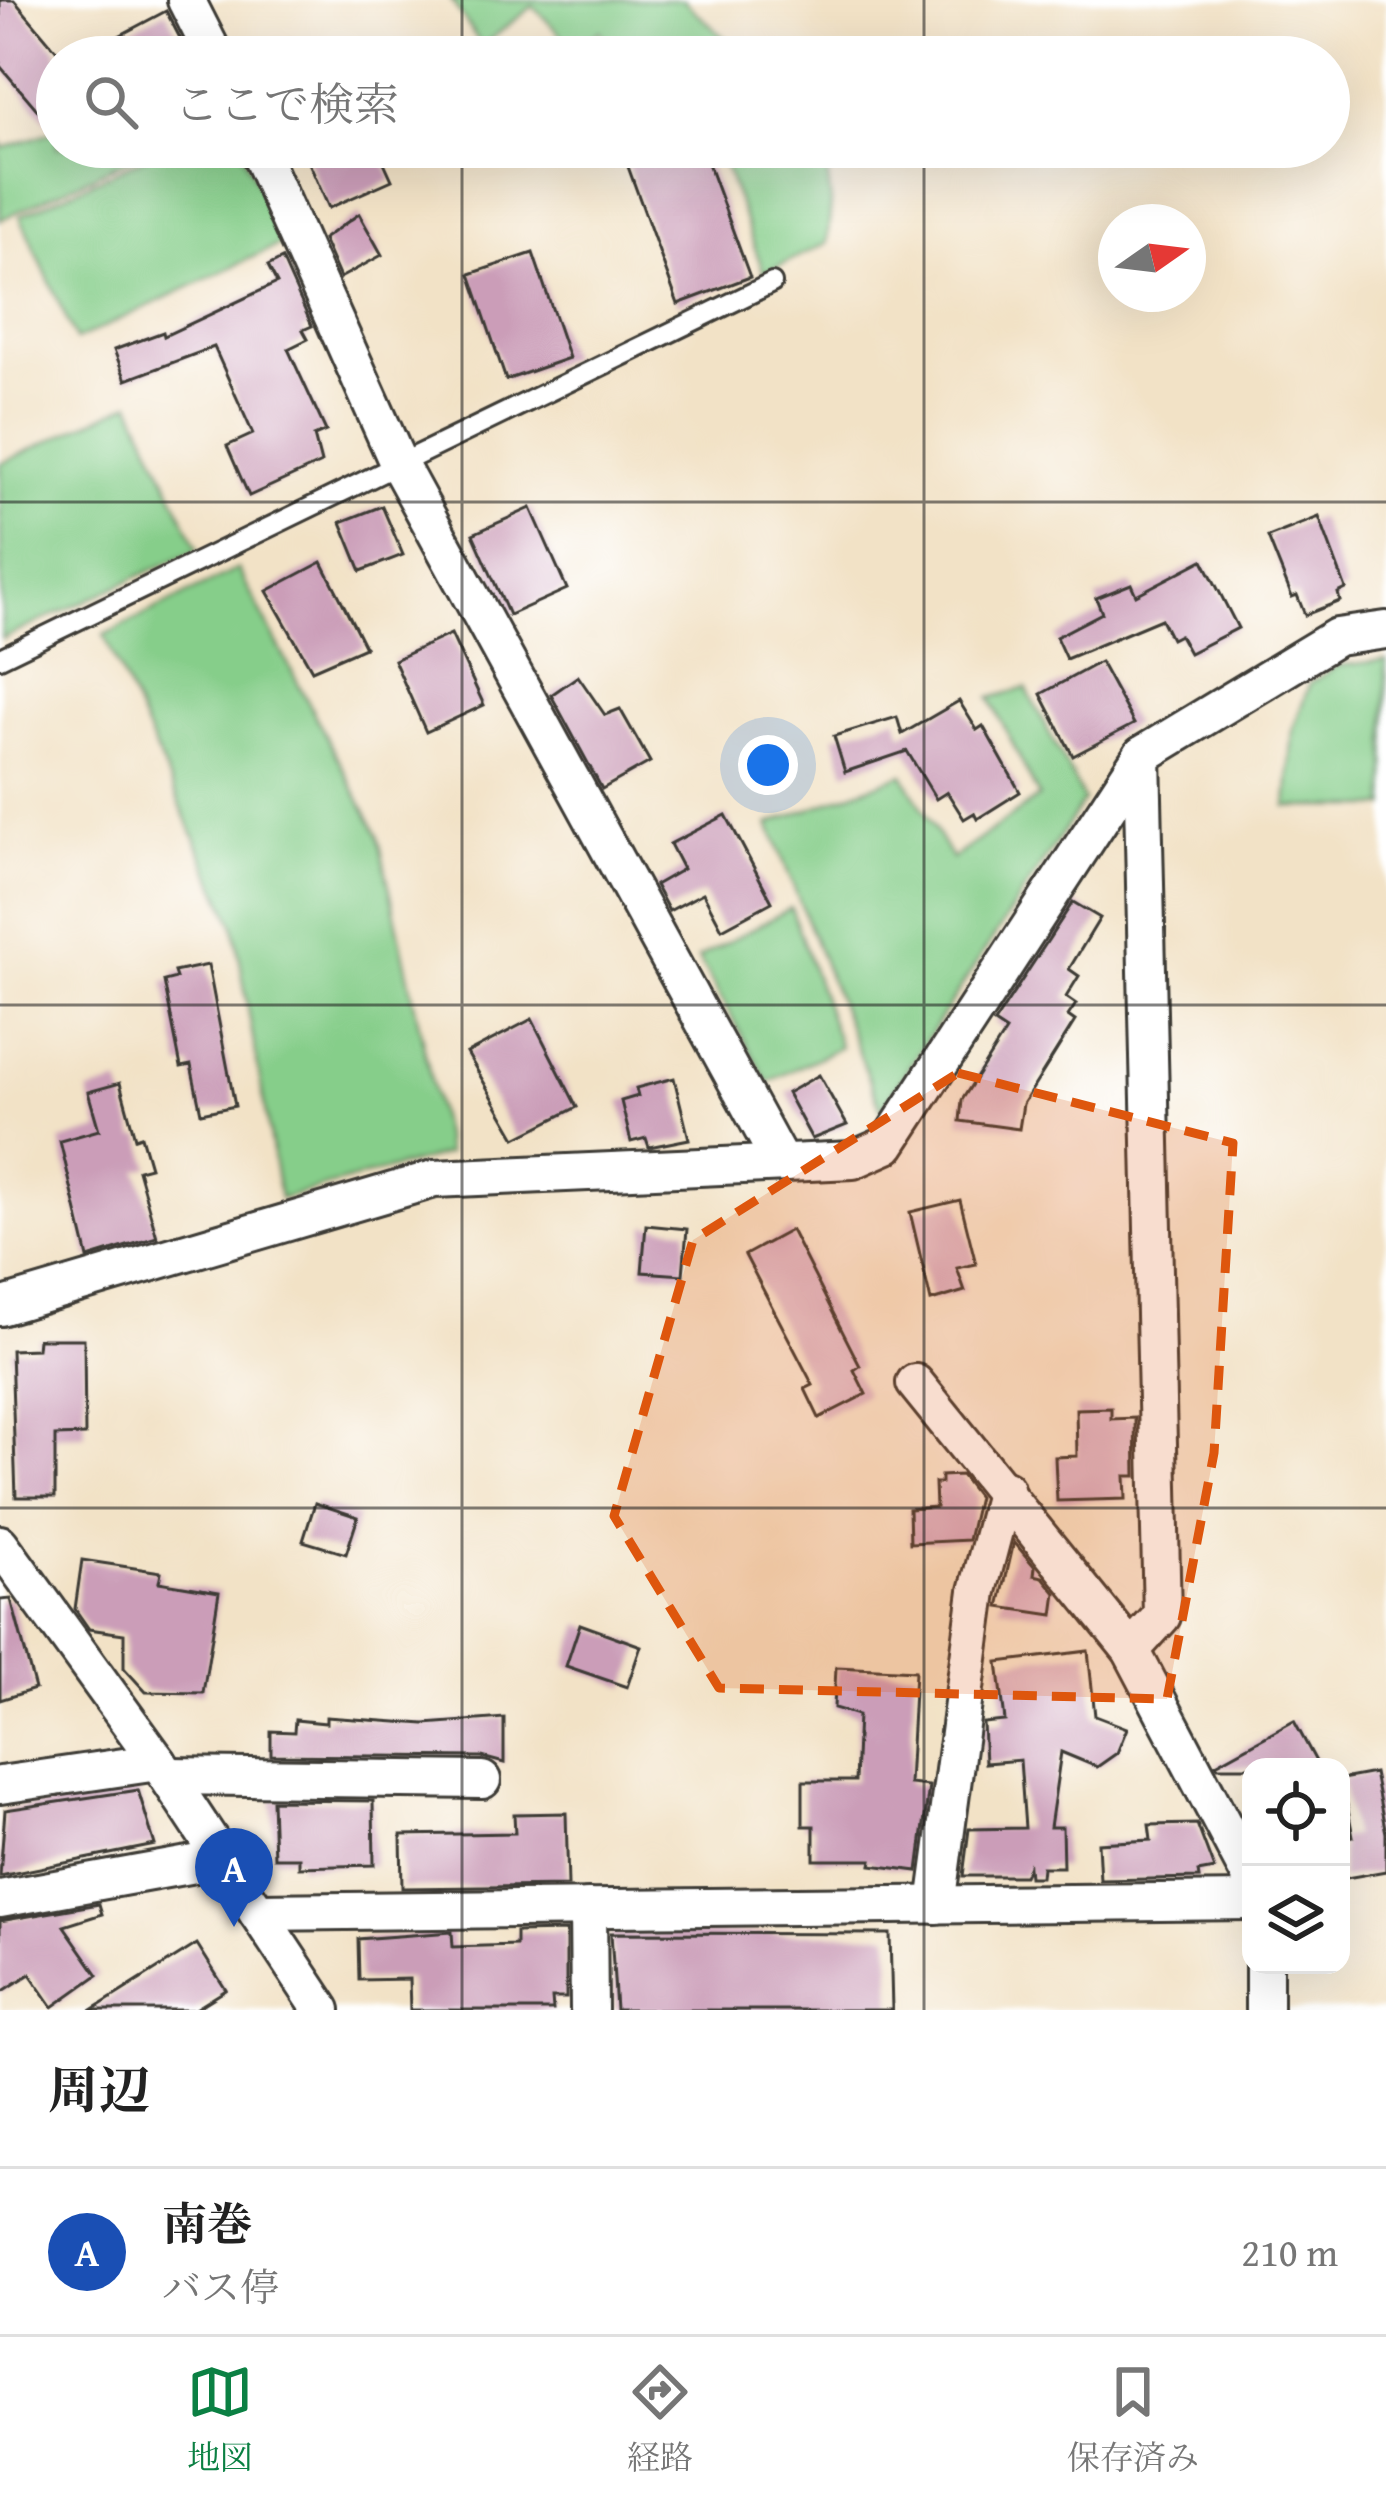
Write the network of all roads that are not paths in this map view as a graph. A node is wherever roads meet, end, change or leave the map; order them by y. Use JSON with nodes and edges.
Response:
{"nodes":[{"id":1,"x":186,"y":0,"type":"edge"},
{"id":2,"x":204,"y":36,"type":"edge"},
{"id":3,"x":266,"y":168,"type":"edge"},
{"id":4,"x":772,"y":284,"type":"dead end"},
{"id":5,"x":398,"y":463,"type":"junction"},
{"id":6,"x":1386,"y":630,"type":"edge"},
{"id":7,"x":0,"y":658,"type":"edge"},
{"id":8,"x":1142,"y":755,"type":"junction"},
{"id":9,"x":779,"y":1161,"type":"junction"},
{"id":10,"x":0,"y":1307,"type":"edge"},
{"id":11,"x":915,"y":1383,"type":"dead end"},
{"id":12,"x":1005,"y":1490,"type":"junction"},
{"id":13,"x":5,"y":1557,"type":"edge"},
{"id":14,"x":1131,"y":1650,"type":"junction"},
{"id":15,"x":163,"y":1769,"type":"junction"},
{"id":16,"x":482,"y":1780,"type":"dead end"},
{"id":17,"x":0,"y":1785,"type":"edge"},
{"id":18,"x":223,"y":1859,"type":"junction"},
{"id":19,"x":1245,"y":1866,"type":"edge"},
{"id":20,"x":0,"y":1899,"type":"edge"},
{"id":21,"x":1242,"y":1901,"type":"edge"},
{"id":22,"x":936,"y":1905,"type":"junction"},
{"id":23,"x":588,"y":1908,"type":"junction"},
{"id":24,"x":257,"y":1912,"type":"junction"},
{"id":25,"x":1264,"y":1974,"type":"edge"},
{"id":26,"x":322,"y":2010,"type":"edge"},
{"id":27,"x":589,"y":2010,"type":"edge"},
{"id":28,"x":1264,"y":2010,"type":"edge"}],
"edges":[{"from":1,"to":2,"type":"street"},
{"from":3,"to":5,"type":"street"},
{"from":4,"to":5,"type":"lane"},
{"from":5,"to":7,"type":"lane"},
{"from":5,"to":9,"type":"street"},
{"from":6,"to":8,"type":"street"},
{"from":8,"to":9,"type":"street"},
{"from":8,"to":14,"type":"street"},
{"from":9,"to":10,"type":"street"},
{"from":11,"to":12,"type":"street"},
{"from":12,"to":14,"type":"street"},
{"from":12,"to":22,"type":"street"},
{"from":13,"to":15,"type":"street"},
{"from":14,"to":19,"type":"street"},
{"from":15,"to":16,"type":"street"},
{"from":15,"to":17,"type":"street"},
{"from":15,"to":18,"type":"street"},
{"from":18,"to":20,"type":"street"},
{"from":18,"to":24,"type":"street"},
{"from":21,"to":22,"type":"street"},
{"from":22,"to":23,"type":"street"},
{"from":23,"to":24,"type":"street"},
{"from":23,"to":27,"type":"street"},
{"from":24,"to":26,"type":"street"},
{"from":25,"to":28,"type":"street"}]}
